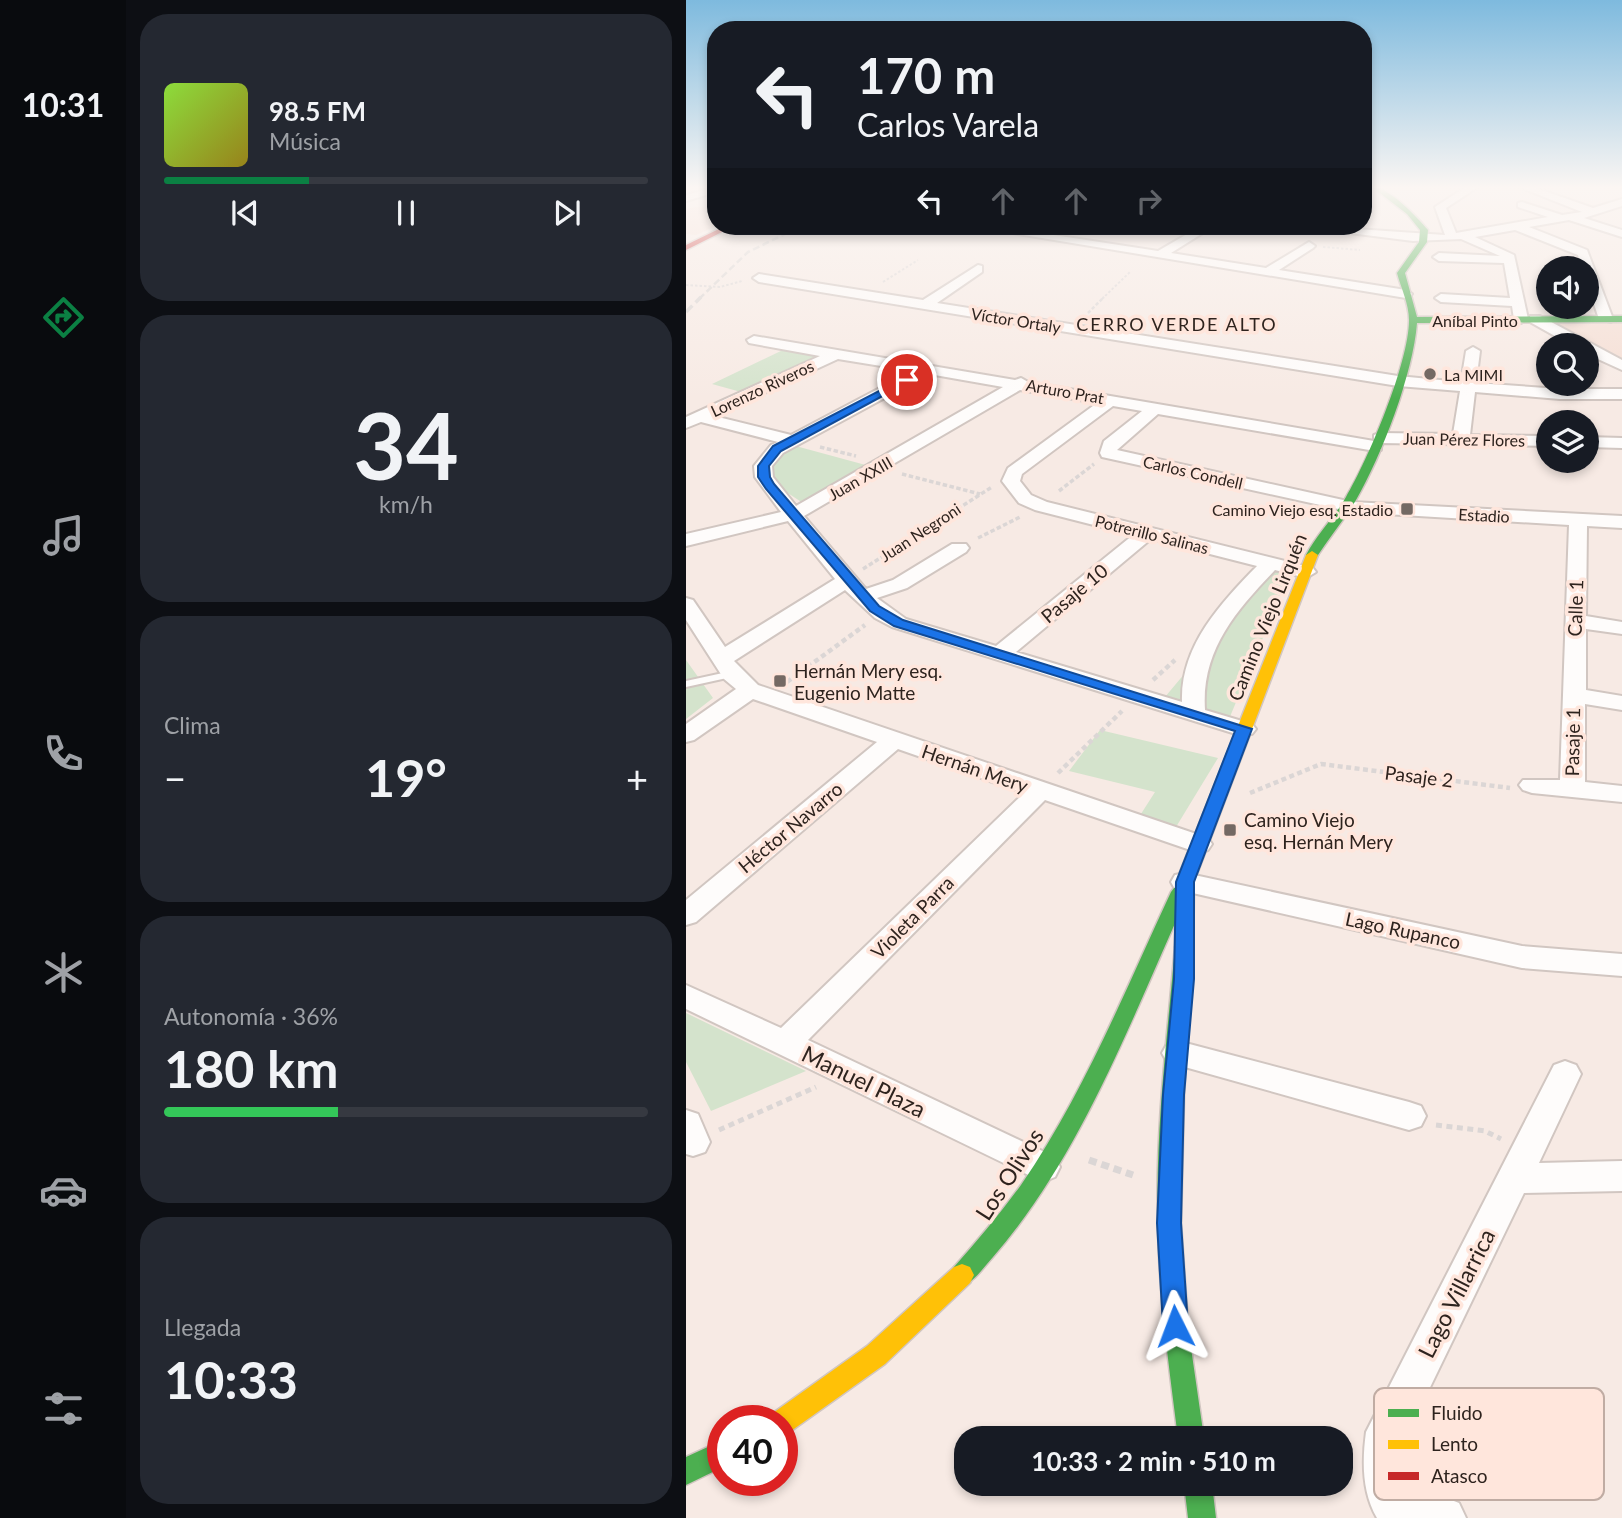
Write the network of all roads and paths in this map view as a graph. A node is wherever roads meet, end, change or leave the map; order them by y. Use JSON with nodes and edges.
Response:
{"nodes":[{"id":1,"x":1178,"y":258,"type":"edge"},
{"id":2,"x":1290,"y":258,"type":"edge"},
{"id":3,"x":1410,"y":258,"type":"edge"},
{"id":4,"x":1459,"y":258,"type":"edge"},
{"id":5,"x":1585,"y":258,"type":"edge"},
{"id":6,"x":919,"y":260,"type":"dead end"},
{"id":7,"x":1509,"y":260,"type":"joint"},
{"id":8,"x":978,"y":269,"type":"dead end"},
{"id":9,"x":1130,"y":272,"type":"dead end"},
{"id":10,"x":1268,"y":272,"type":"junction"},
{"id":11,"x":759,"y":278,"type":"joint"},
{"id":12,"x":686,"y":285,"type":"edge"},
{"id":13,"x":1406,"y":293,"type":"junction"},
{"id":14,"x":861,"y":295,"type":"junction"},
{"id":15,"x":1441,"y":298,"type":"dead end"},
{"id":16,"x":1517,"y":302,"type":"junction"},
{"id":17,"x":925,"y":305,"type":"junction"},
{"id":18,"x":1528,"y":319,"type":"junction"},
{"id":19,"x":1614,"y":319,"type":"edge"},
{"id":20,"x":1413,"y":320,"type":"junction"},
{"id":21,"x":1073,"y":329,"type":"junction"},
{"id":22,"x":1557,"y":333,"type":"edge"},
{"id":23,"x":754,"y":340,"type":"dead end"},
{"id":24,"x":1473,"y":351,"type":"dead end"},
{"id":25,"x":838,"y":353,"type":"junction"},
{"id":26,"x":1599,"y":354,"type":"edge"},
{"id":27,"x":1622,"y":366,"type":"edge"},
{"id":28,"x":930,"y":368,"type":"junction"},
{"id":29,"x":1398,"y":381,"type":"junction"},
{"id":30,"x":1021,"y":383,"type":"junction"},
{"id":31,"x":1468,"y":387,"type":"junction"},
{"id":32,"x":1622,"y":394,"type":"edge"},
{"id":33,"x":1113,"y":399,"type":"junction"},
{"id":34,"x":1157,"y":407,"type":"junction"},
{"id":35,"x":692,"y":420,"type":"edge"},
{"id":36,"x":1461,"y":439,"type":"junction"},
{"id":37,"x":792,"y":440,"type":"junction"},
{"id":38,"x":1536,"y":441,"type":"edge"},
{"id":39,"x":1378,"y":442,"type":"junction"},
{"id":40,"x":1599,"y":442,"type":"edge"},
{"id":41,"x":1622,"y":443,"type":"edge"},
{"id":42,"x":881,"y":466,"type":"junction"},
{"id":43,"x":1011,"y":478,"type":"junction"},
{"id":44,"x":980,"y":494,"type":"junction"},
{"id":45,"x":1346,"y":506,"type":"junction"},
{"id":46,"x":793,"y":514,"type":"junction"},
{"id":47,"x":1578,"y":520,"type":"junction"},
{"id":48,"x":1622,"y":522,"type":"edge"},
{"id":49,"x":1147,"y":533,"type":"junction"},
{"id":50,"x":686,"y":540,"type":"edge"},
{"id":51,"x":959,"y":548,"type":"dead end"},
{"id":52,"x":1270,"y":564,"type":"junction"},
{"id":53,"x":1306,"y":572,"type":"junction"},
{"id":54,"x":848,"y":579,"type":"junction"},
{"id":55,"x":864,"y":596,"type":"junction"},
{"id":56,"x":686,"y":604,"type":"edge"},
{"id":57,"x":881,"y":614,"type":"junction"},
{"id":58,"x":1575,"y":621,"type":"junction"},
{"id":59,"x":1622,"y":628,"type":"edge"},
{"id":60,"x":1001,"y":653,"type":"junction"},
{"id":61,"x":727,"y":667,"type":"junction"},
{"id":62,"x":686,"y":684,"type":"edge"},
{"id":63,"x":781,"y":686,"type":"dead end"},
{"id":64,"x":750,"y":690,"type":"junction"},
{"id":65,"x":1573,"y":695,"type":"junction"},
{"id":66,"x":1622,"y":703,"type":"edge"},
{"id":67,"x":1194,"y":713,"type":"junction"},
{"id":68,"x":1244,"y":729,"type":"junction"},
{"id":69,"x":686,"y":735,"type":"edge"},
{"id":70,"x":894,"y":740,"type":"junction"},
{"id":71,"x":1532,"y":785,"type":"joint"},
{"id":72,"x":1222,"y":786,"type":"junction"},
{"id":73,"x":1572,"y":790,"type":"junction"},
{"id":74,"x":1040,"y":791,"type":"junction"},
{"id":75,"x":1622,"y":794,"type":"edge"},
{"id":76,"x":1199,"y":844,"type":"junction"},
{"id":77,"x":1185,"y":882,"type":"junction"},
{"id":78,"x":686,"y":915,"type":"edge"},
{"id":79,"x":1622,"y":965,"type":"edge"},
{"id":80,"x":686,"y":996,"type":"edge"},
{"id":81,"x":1143,"y":1018,"type":"dead end"},
{"id":82,"x":1119,"y":1021,"type":"junction"},
{"id":83,"x":1175,"y":1035,"type":"junction"},
{"id":84,"x":785,"y":1043,"type":"junction"},
{"id":85,"x":847,"y":1073,"type":"junction"},
{"id":86,"x":1565,"y":1074,"type":"dead end"},
{"id":87,"x":1409,"y":1116,"type":"joint"},
{"id":88,"x":689,"y":1133,"type":"edge"},
{"id":89,"x":1521,"y":1166,"type":"junction"},
{"id":90,"x":1043,"y":1167,"type":"junction"},
{"id":91,"x":1622,"y":1176,"type":"edge"},
{"id":92,"x":1170,"y":1187,"type":"junction"},
{"id":93,"x":1409,"y":1388,"type":"edge"},
{"id":94,"x":798,"y":1411,"type":"edge"},
{"id":95,"x":1189,"y":1426,"type":"edge"},
{"id":96,"x":707,"y":1461,"type":"edge"},
{"id":97,"x":686,"y":1471,"type":"edge"},
{"id":98,"x":1199,"y":1496,"type":"edge"},
{"id":99,"x":1394,"y":1508,"type":"edge"},
{"id":100,"x":1202,"y":1518,"type":"edge"},
{"id":101,"x":1444,"y":1518,"type":"edge"}],
"edges":[{"from":1,"to":10,"type":"street"},
{"from":2,"to":10,"type":"street"},
{"from":3,"to":13,"type":"street","name":"Camino Viejo Lirquén"},
{"from":4,"to":7,"type":"street"},
{"from":5,"to":19,"type":"street"},
{"from":6,"to":14,"type":"path"},
{"from":7,"to":16,"type":"street"},
{"from":8,"to":17,"type":"street"},
{"from":9,"to":21,"type":"path"},
{"from":10,"to":13,"type":"street"},
{"from":11,"to":12,"type":"path"},
{"from":11,"to":14,"type":"street","name":"Víctor Ortaly"},
{"from":13,"to":20,"type":"street","name":"Camino Viejo Lirquén"},
{"from":14,"to":17,"type":"street","name":"Víctor Ortaly"},
{"from":15,"to":16,"type":"street"},
{"from":16,"to":18,"type":"street"},
{"from":17,"to":21,"type":"street","name":"Víctor Ortaly"},
{"from":18,"to":19,"type":"street","name":"Aníbal Pinto"},
{"from":18,"to":20,"type":"street","name":"Aníbal Pinto"},
{"from":18,"to":22,"type":"street"},
{"from":20,"to":29,"type":"street","name":"Camino Viejo Lirquén"},
{"from":21,"to":29,"type":"street","name":"Víctor Ortaly"},
{"from":23,"to":25,"type":"street","name":"Arturo Prat"},
{"from":24,"to":31,"type":"street"},
{"from":25,"to":28,"type":"street","name":"Arturo Prat"},
{"from":25,"to":35,"type":"street","name":"Lorenzo Riveros"},
{"from":26,"to":27,"type":"street"},
{"from":28,"to":30,"type":"street","name":"Arturo Prat"},
{"from":28,"to":37,"type":"street"},
{"from":29,"to":31,"type":"street","name":"Víctor Ortaly"},
{"from":29,"to":39,"type":"street","name":"Camino Viejo Lirquén"},
{"from":30,"to":33,"type":"street","name":"Arturo Prat"},
{"from":30,"to":42,"type":"street","name":"Juan XXIII"},
{"from":31,"to":32,"type":"street","name":"Víctor Ortaly"},
{"from":31,"to":36,"type":"street"},
{"from":33,"to":34,"type":"street","name":"Arturo Prat"},
{"from":33,"to":43,"type":"street"},
{"from":34,"to":39,"type":"street","name":"Arturo Prat"},
{"from":34,"to":45,"type":"street","name":"Carlos Condell"},
{"from":35,"to":37,"type":"street"},
{"from":36,"to":38,"type":"street","name":"Juan Pérez Flores"},
{"from":36,"to":39,"type":"street","name":"Juan Pérez Flores"},
{"from":37,"to":42,"type":"path"},
{"from":37,"to":46,"type":"street"},
{"from":39,"to":45,"type":"street","name":"Camino Viejo Lirquén"},
{"from":40,"to":41,"type":"street"},
{"from":42,"to":44,"type":"path"},
{"from":42,"to":46,"type":"street","name":"Juan XXIII"},
{"from":43,"to":44,"type":"path","name":"Juan Negroni"},
{"from":43,"to":49,"type":"street","name":"Potrerillo Salinas"},
{"from":44,"to":54,"type":"path","name":"Juan Negroni"},
{"from":45,"to":47,"type":"street","name":"Estadio"},
{"from":45,"to":53,"type":"street","name":"Camino Viejo Lirquén"},
{"from":46,"to":50,"type":"street","name":"Juan XXIII"},
{"from":46,"to":54,"type":"street"},
{"from":47,"to":48,"type":"street","name":"Estadio"},
{"from":47,"to":58,"type":"street","name":"Calle 1"},
{"from":49,"to":52,"type":"street","name":"Potrerillo Salinas"},
{"from":49,"to":60,"type":"street","name":"Pasaje 10"},
{"from":51,"to":55,"type":"street"},
{"from":52,"to":53,"type":"street","name":"Potrerillo Salinas"},
{"from":52,"to":67,"type":"street"},
{"from":53,"to":68,"type":"street","name":"Camino Viejo Lirquén"},
{"from":54,"to":55,"type":"street"},
{"from":54,"to":61,"type":"street"},
{"from":55,"to":57,"type":"street"},
{"from":56,"to":61,"type":"street"},
{"from":57,"to":60,"type":"street"},
{"from":57,"to":63,"type":"path"},
{"from":58,"to":59,"type":"street"},
{"from":58,"to":65,"type":"street","name":"Calle 1"},
{"from":60,"to":67,"type":"street"},
{"from":61,"to":62,"type":"lane"},
{"from":61,"to":64,"type":"street"},
{"from":64,"to":69,"type":"street"},
{"from":64,"to":70,"type":"street","name":"Hernán Mery"},
{"from":65,"to":66,"type":"street"},
{"from":65,"to":73,"type":"street","name":"Pasaje 1"},
{"from":67,"to":68,"type":"street"},
{"from":68,"to":72,"type":"street","name":"Camino Viejo Lirquén"},
{"from":70,"to":74,"type":"street","name":"Hernán Mery"},
{"from":70,"to":78,"type":"street","name":"Héctor Navarro"},
{"from":71,"to":72,"type":"path","name":"Pasaje 2"},
{"from":71,"to":73,"type":"street"},
{"from":72,"to":76,"type":"street","name":"Camino Viejo Lirquén"},
{"from":73,"to":75,"type":"street"},
{"from":74,"to":76,"type":"street","name":"Hernán Mery"},
{"from":74,"to":84,"type":"street","name":"Violeta Parra"},
{"from":76,"to":77,"type":"street","name":"Camino Viejo Lirquén"},
{"from":77,"to":79,"type":"street","name":"Lago Rupanco"},
{"from":77,"to":82,"type":"street","name":"Los Olivos"},
{"from":77,"to":83,"type":"street","name":"Camino Viejo Lirquén"},
{"from":80,"to":84,"type":"street","name":"Manuel Plaza"},
{"from":81,"to":82,"type":"street"},
{"from":82,"to":90,"type":"street","name":"Los Olivos"},
{"from":83,"to":87,"type":"street"},
{"from":83,"to":92,"type":"street","name":"Camino Viejo Lirquén"},
{"from":84,"to":85,"type":"street","name":"Manuel Plaza"},
{"from":85,"to":88,"type":"path"},
{"from":85,"to":90,"type":"street","name":"Manuel Plaza"},
{"from":86,"to":89,"type":"street","name":"Lago Villarrica"},
{"from":87,"to":89,"type":"path"},
{"from":89,"to":91,"type":"street"},
{"from":89,"to":93,"type":"street","name":"Lago Villarrica"},
{"from":90,"to":92,"type":"path"},
{"from":90,"to":94,"type":"street","name":"Los Olivos"},
{"from":92,"to":95,"type":"street","name":"Camino Viejo Lirquén"},
{"from":96,"to":97,"type":"street"},
{"from":98,"to":100,"type":"street"},
{"from":99,"to":101,"type":"street"}]}
